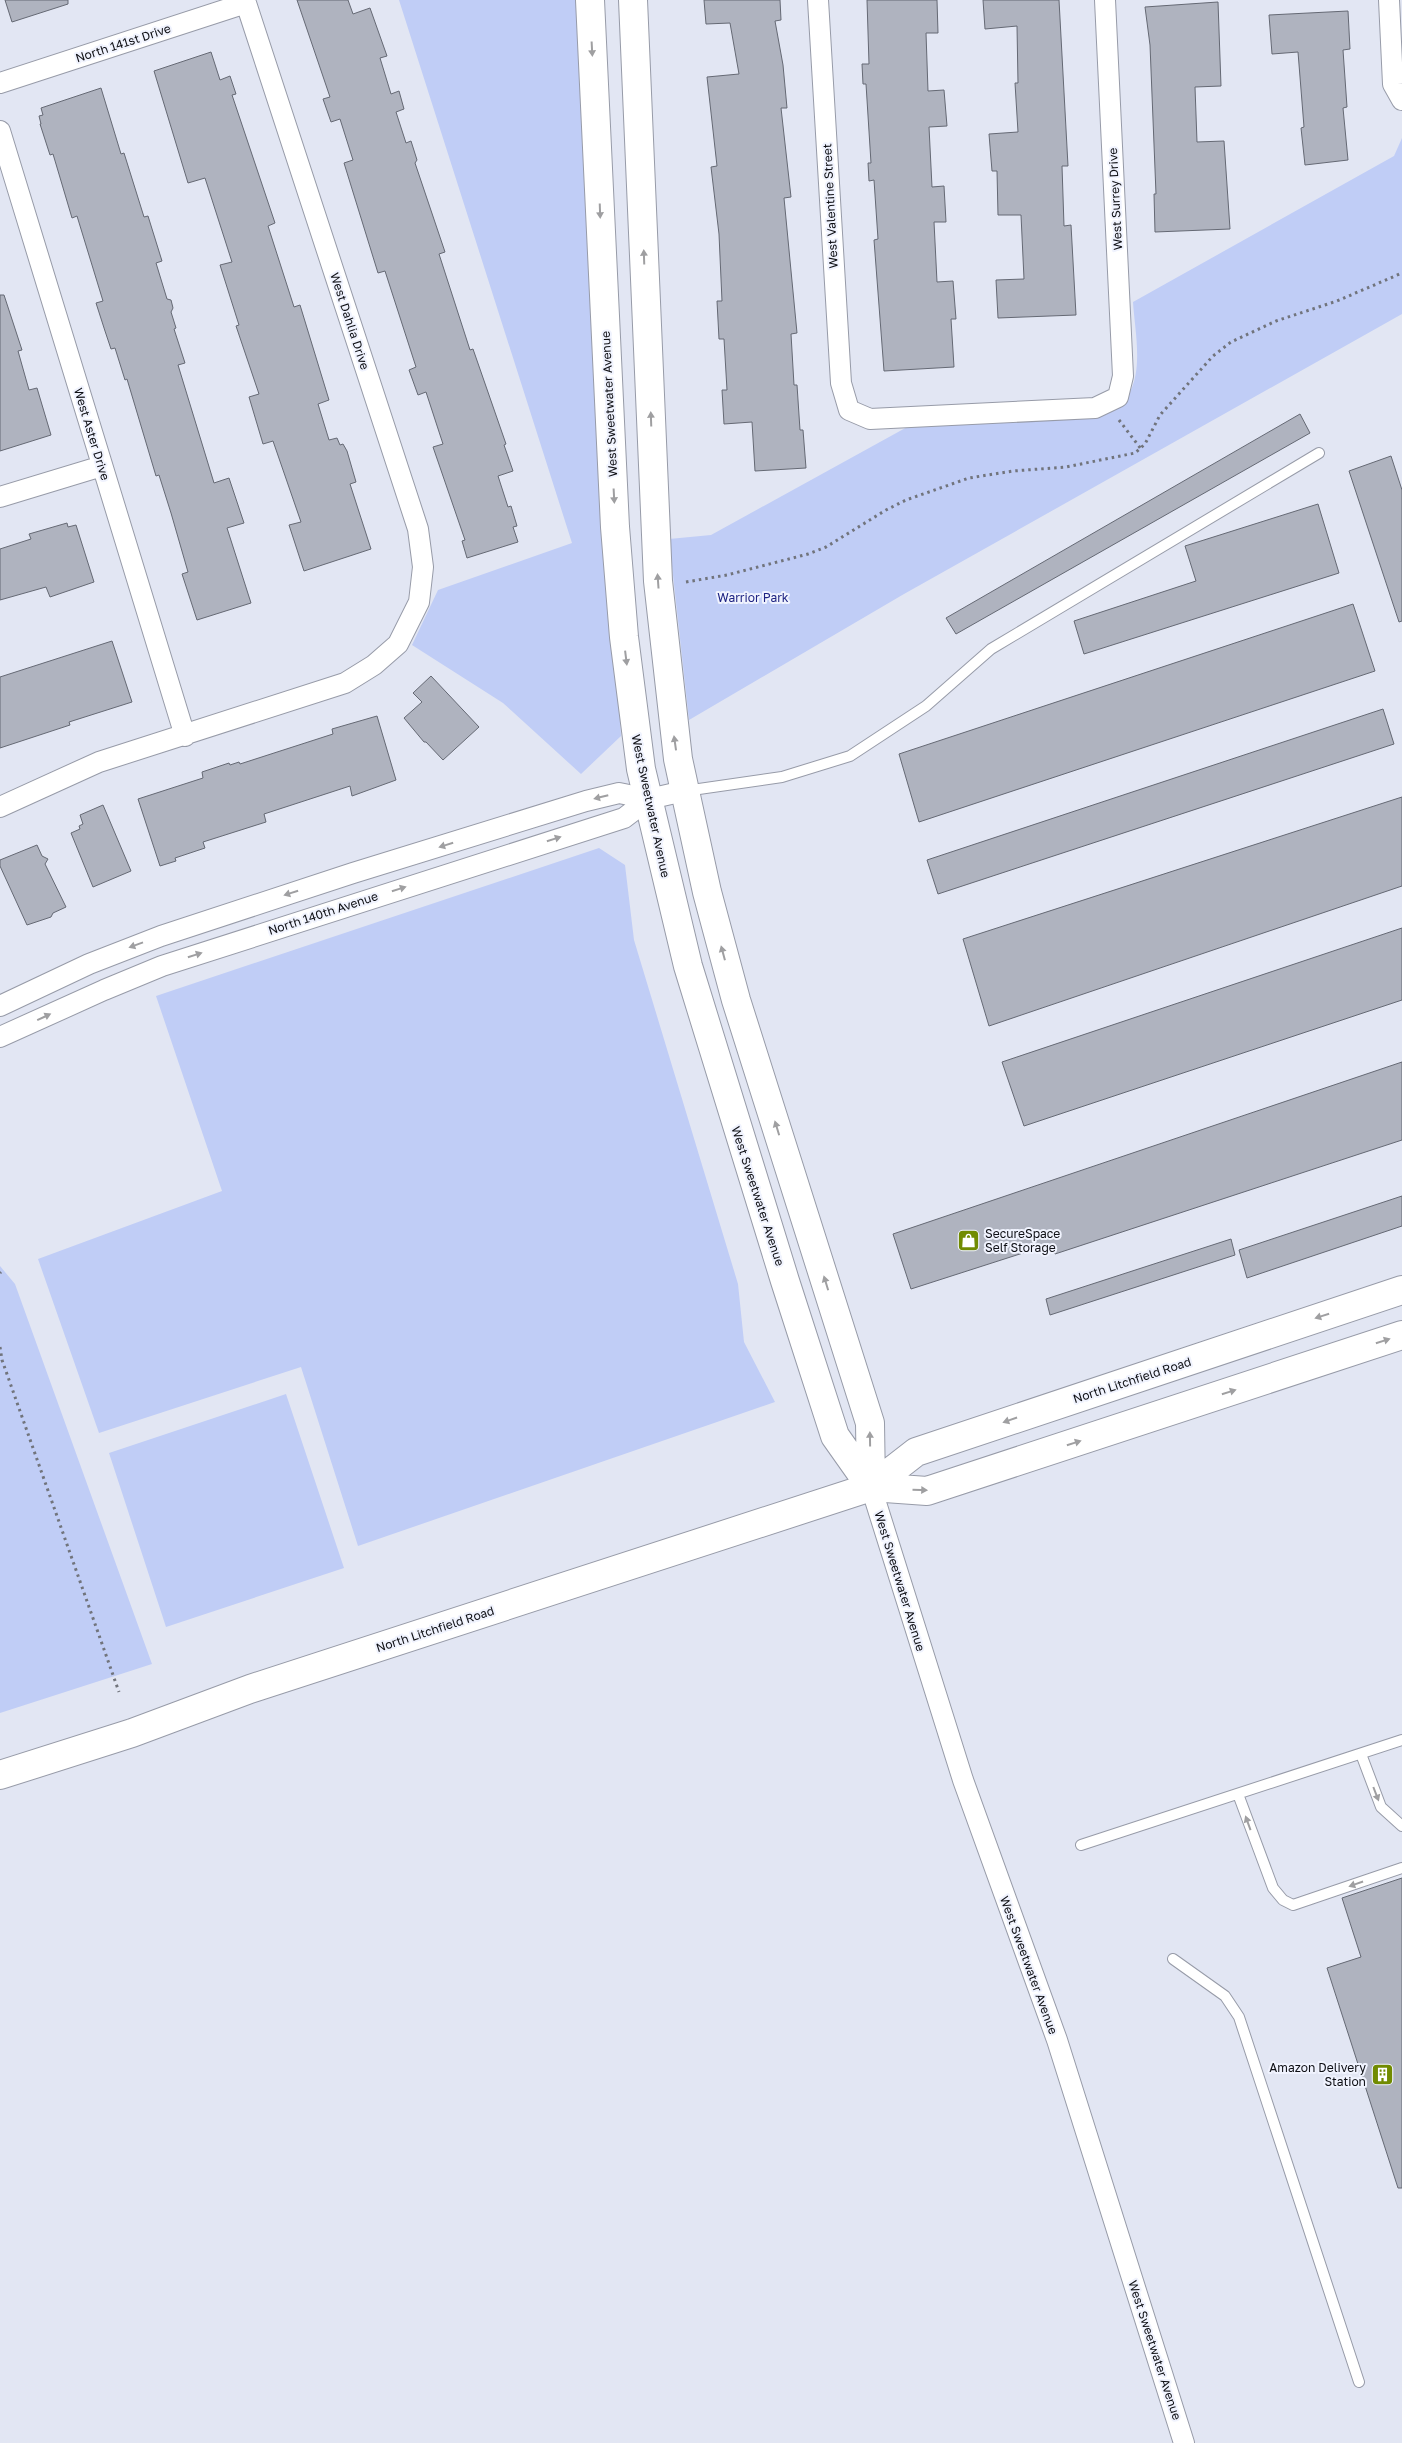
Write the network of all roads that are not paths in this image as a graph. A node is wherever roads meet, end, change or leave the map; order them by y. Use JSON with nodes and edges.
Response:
{"nodes":[{"id":1,"x":590,"y":0,"type":"edge"},
{"id":2,"x":633,"y":0,"type":"edge"},
{"id":3,"x":818,"y":0,"type":"edge"},
{"id":4,"x":1105,"y":0,"type":"edge"},
{"id":5,"x":1389,"y":0,"type":"edge"},
{"id":6,"x":245,"y":2,"type":"edge"},
{"id":7,"x":0,"y":83,"type":"edge"},
{"id":8,"x":1402,"y":100,"type":"edge"},
{"id":9,"x":638,"y":127,"type":"junction"},
{"id":10,"x":0,"y":131,"type":"edge"},
{"id":11,"x":596,"y":132,"type":"junction"},
{"id":12,"x":1117,"y":406,"type":"joint"},
{"id":13,"x":1319,"y":453,"type":"dead end"},
{"id":14,"x":102,"y":466,"type":"junction"},
{"id":15,"x":0,"y":497,"type":"edge"},
{"id":16,"x":185,"y":736,"type":"junction"},
{"id":17,"x":684,"y":791,"type":"junction"},
{"id":18,"x":649,"y":799,"type":"junction"},
{"id":19,"x":0,"y":807,"type":"edge"},
{"id":20,"x":0,"y":1006,"type":"edge"},
{"id":21,"x":0,"y":1037,"type":"edge"},
{"id":22,"x":1402,"y":1290,"type":"edge"},
{"id":23,"x":1402,"y":1335,"type":"edge"},
{"id":24,"x":871,"y":1487,"type":"junction"},
{"id":25,"x":1402,"y":1740,"type":"edge"},
{"id":26,"x":1360,"y":1754,"type":"junction"},
{"id":27,"x":0,"y":1775,"type":"edge"},
{"id":28,"x":1238,"y":1794,"type":"junction"},
{"id":29,"x":1402,"y":1826,"type":"edge"},
{"id":30,"x":1081,"y":1845,"type":"dead end"},
{"id":31,"x":1402,"y":1868,"type":"edge"},
{"id":32,"x":1173,"y":1959,"type":"dead end"},
{"id":33,"x":1360,"y":2382,"type":"dead end"},
{"id":34,"x":1184,"y":2443,"type":"edge"}],
"edges":[{"from":1,"to":11,"type":"street","name":"West Sweetwater Avenue","one_way":true},
{"from":2,"to":9,"type":"street","name":"West Sweetwater Avenue"},
{"from":3,"to":12,"type":"street","name":"West Valentine Street"},
{"from":4,"to":12,"type":"street","name":"West Surrey Drive"},
{"from":5,"to":8,"type":"street"},
{"from":6,"to":7,"type":"street","name":"North 141st Drive"},
{"from":6,"to":16,"type":"street","name":"West Dahlia Drive"},
{"from":9,"to":11,"type":"street"},
{"from":17,"to":9,"type":"street","name":"West Sweetwater Avenue","one_way":true},
{"from":10,"to":14,"type":"street","name":"West Aster Drive"},
{"from":11,"to":18,"type":"street","name":"West Sweetwater Avenue","one_way":true},
{"from":13,"to":17,"type":"lane"},
{"from":14,"to":15,"type":"street"},
{"from":14,"to":16,"type":"street","name":"West Aster Drive"},
{"from":16,"to":19,"type":"street"},
{"from":17,"to":18,"type":"street","name":"North 140th Avenue"},
{"from":24,"to":17,"type":"street","name":"West Sweetwater Avenue","one_way":true},
{"from":18,"to":20,"type":"street","name":"North 140th Avenue","one_way":true},
{"from":21,"to":18,"type":"street","name":"North 140th Avenue","one_way":true},
{"from":18,"to":24,"type":"street","name":"West Sweetwater Avenue"},
{"from":22,"to":24,"type":"street","name":"North Litchfield Road","one_way":true},
{"from":24,"to":23,"type":"street","name":"North Litchfield Road","one_way":true},
{"from":24,"to":27,"type":"street","name":"North Litchfield Road"},
{"from":24,"to":34,"type":"street","name":"West Sweetwater Avenue"},
{"from":25,"to":26,"type":"lane"},
{"from":26,"to":28,"type":"lane"},
{"from":26,"to":29,"type":"lane","one_way":true},
{"from":28,"to":30,"type":"lane"},
{"from":31,"to":28,"type":"lane","one_way":true},
{"from":32,"to":33,"type":"lane"}]}
